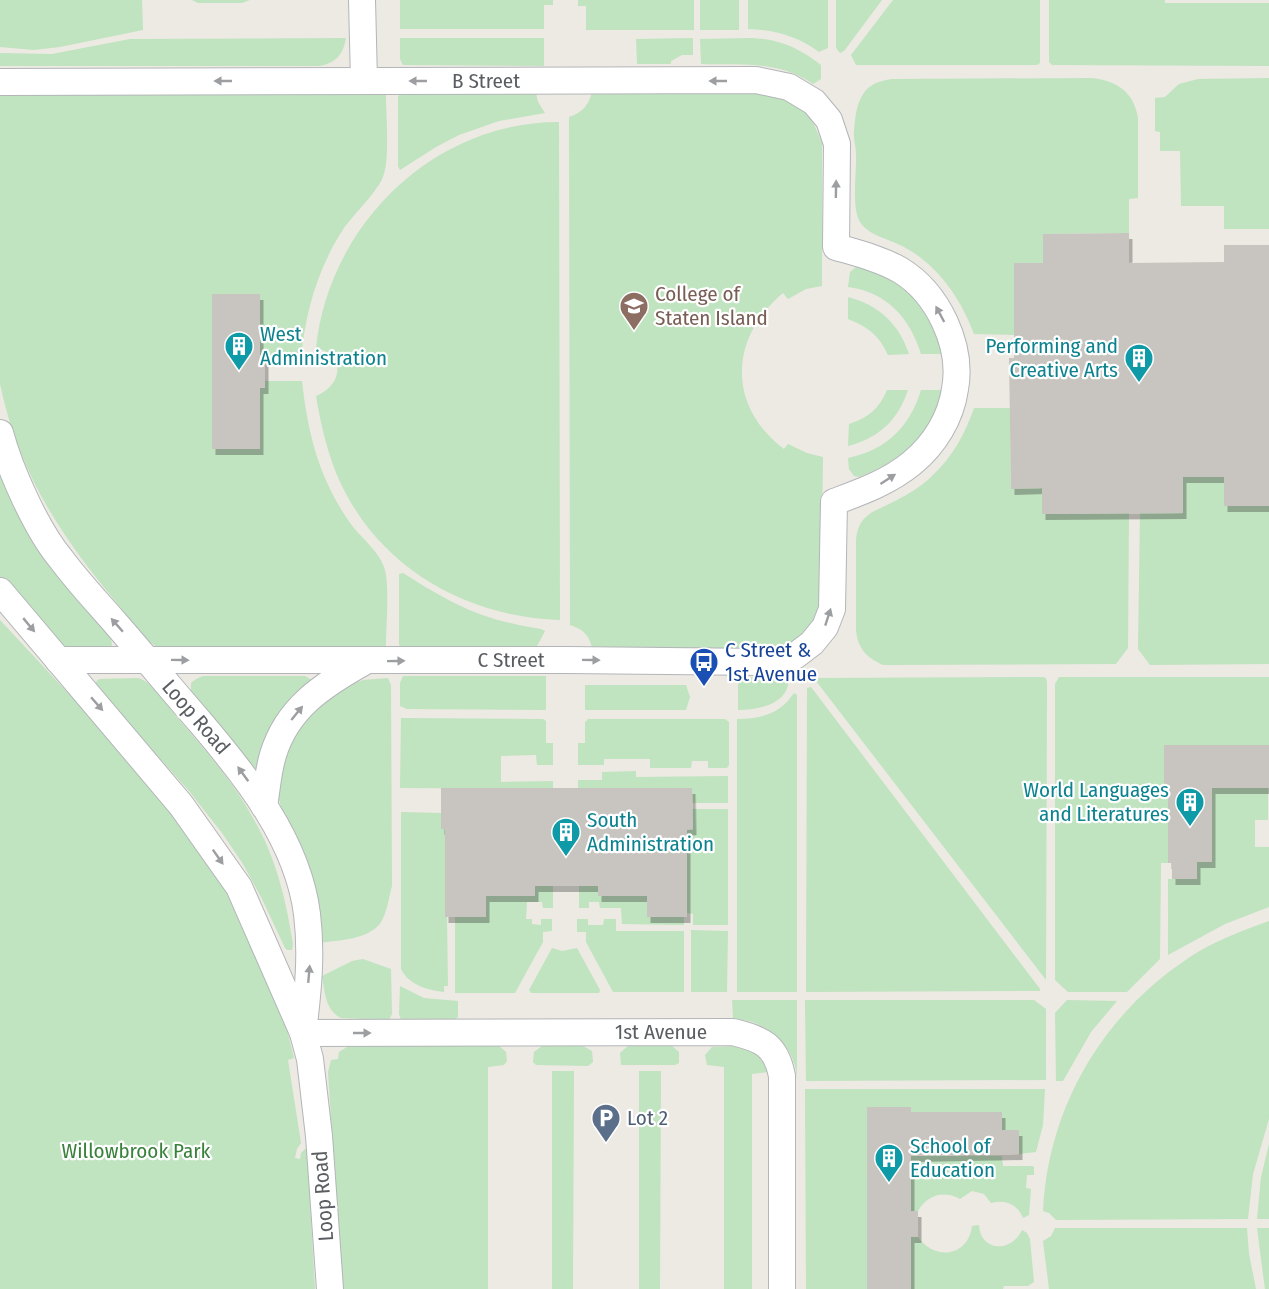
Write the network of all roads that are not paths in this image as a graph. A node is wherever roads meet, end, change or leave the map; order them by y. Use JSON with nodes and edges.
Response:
{"nodes":[{"id":1,"x":362,"y":0,"type":"edge"},
{"id":2,"x":364,"y":81,"type":"junction"},
{"id":3,"x":0,"y":82,"type":"edge"},
{"id":4,"x":0,"y":433,"type":"edge"},
{"id":5,"x":834,"y":502,"type":"joint"},
{"id":6,"x":0,"y":591,"type":"edge"},
{"id":7,"x":146,"y":659,"type":"junction"},
{"id":8,"x":58,"y":660,"type":"junction"},
{"id":9,"x":365,"y":662,"type":"junction"},
{"id":10,"x":264,"y":806,"type":"junction"},
{"id":11,"x":303,"y":1032,"type":"junction"},
{"id":12,"x":330,"y":1289,"type":"edge"},
{"id":13,"x":782,"y":1289,"type":"edge"}],
"edges":[{"from":1,"to":2,"type":"street"},
{"from":2,"to":3,"type":"street","name":"B Street","one_way":true},
{"from":5,"to":2,"type":"street","name":"B Street","one_way":true},
{"from":7,"to":4,"type":"street","name":"Loop Road","one_way":true},
{"from":9,"to":5,"type":"street","name":"C Street","one_way":true},
{"from":6,"to":8,"type":"street","name":"Loop Road","one_way":true},
{"from":7,"to":8,"type":"street","name":"C Street"},
{"from":7,"to":9,"type":"street","name":"C Street","one_way":true},
{"from":10,"to":7,"type":"street","name":"Loop Road","one_way":true},
{"from":8,"to":11,"type":"street","name":"Loop Road","one_way":true},
{"from":10,"to":9,"type":"street","one_way":true},
{"from":11,"to":10,"type":"street","name":"Loop Road","one_way":true},
{"from":11,"to":12,"type":"street","name":"Loop Road"},
{"from":11,"to":13,"type":"street","name":"1st Avenue","one_way":true}]}
